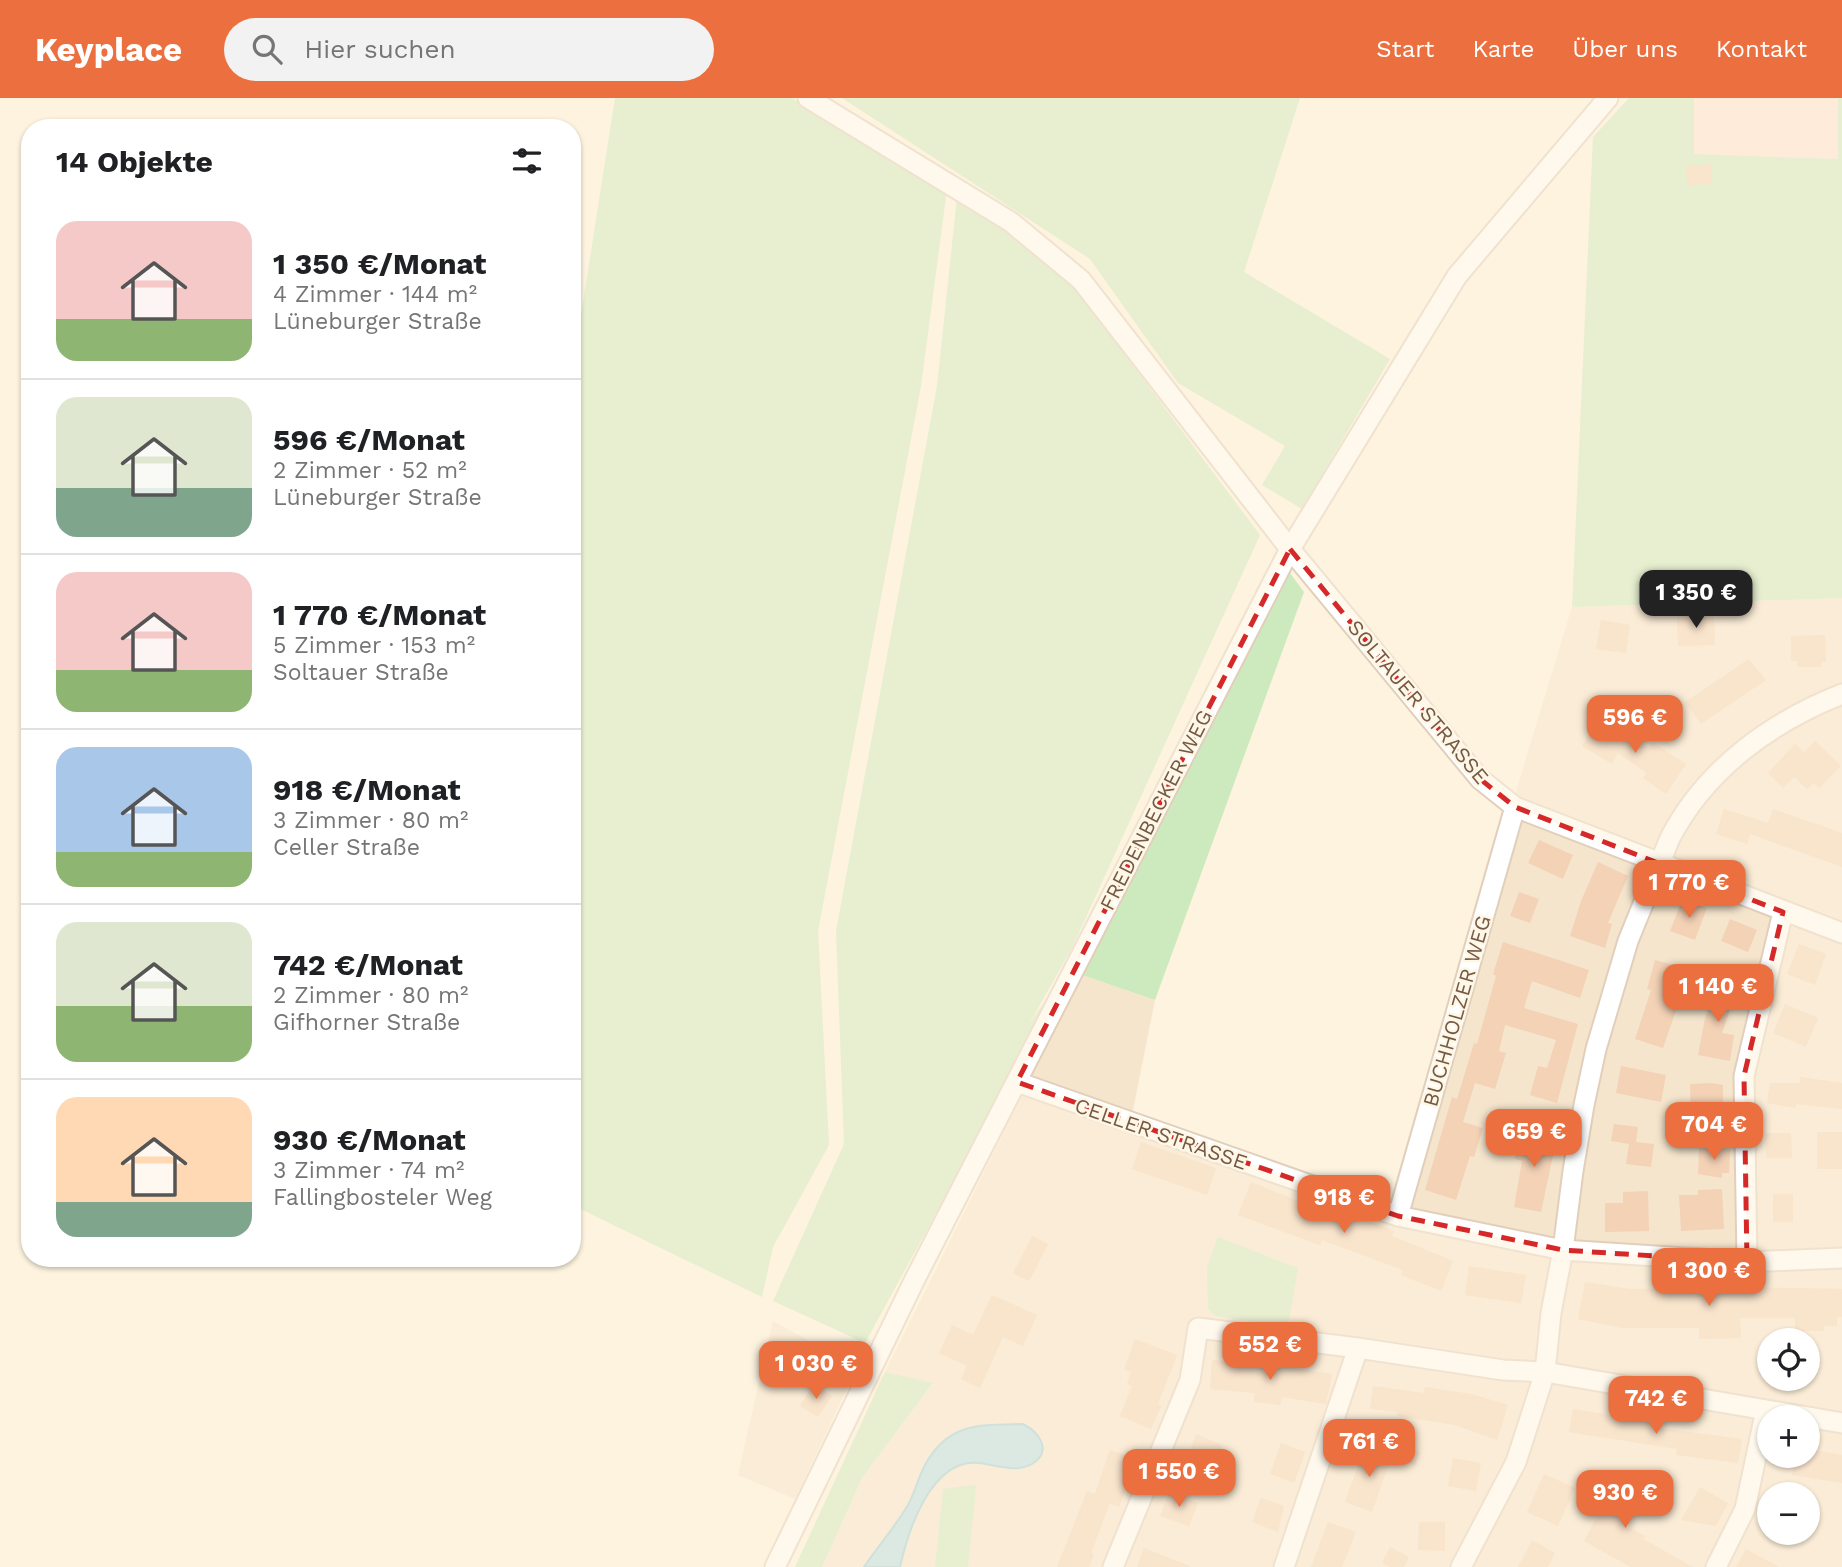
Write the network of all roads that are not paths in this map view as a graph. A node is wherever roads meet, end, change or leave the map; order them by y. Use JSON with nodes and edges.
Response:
{"nodes":[{"id":1,"x":808,"y":98,"type":"edge"},
{"id":2,"x":1608,"y":98,"type":"edge"},
{"id":3,"x":1290,"y":549,"type":"junction"},
{"id":4,"x":1842,"y":694,"type":"edge"},
{"id":5,"x":1516,"y":807,"type":"junction"},
{"id":6,"x":1660,"y":862,"type":"junction"},
{"id":7,"x":1783,"y":912,"type":"junction"},
{"id":8,"x":1842,"y":933,"type":"edge"},
{"id":9,"x":1017,"y":1082,"type":"junction"},
{"id":10,"x":1398,"y":1216,"type":"junction"},
{"id":11,"x":1563,"y":1250,"type":"junction"},
{"id":12,"x":1842,"y":1258,"type":"edge"},
{"id":13,"x":1747,"y":1262,"type":"junction"},
{"id":14,"x":1358,"y":1348,"type":"junction"},
{"id":15,"x":1545,"y":1372,"type":"junction"},
{"id":16,"x":1757,"y":1408,"type":"edge"},
{"id":17,"x":1820,"y":1419,"type":"edge"},
{"id":18,"x":1842,"y":1423,"type":"edge"},
{"id":19,"x":1757,"y":1453,"type":"edge"},
{"id":20,"x":775,"y":1567,"type":"edge"},
{"id":21,"x":1114,"y":1567,"type":"edge"},
{"id":22,"x":1284,"y":1567,"type":"edge"},
{"id":23,"x":1461,"y":1567,"type":"edge"},
{"id":24,"x":1716,"y":1567,"type":"edge"}],
"edges":[{"from":1,"to":3,"type":"street","name":"SOLTAUER STRASSE"},
{"from":2,"to":3,"type":"street","name":"FREDENBECKER WEG"},
{"from":3,"to":5,"type":"street","name":"SOLTAUER STRASSE"},
{"from":3,"to":9,"type":"street","name":"FREDENBECKER WEG"},
{"from":4,"to":6,"type":"street"},
{"from":5,"to":6,"type":"street","name":"SOLTAUER STRASSE"},
{"from":5,"to":10,"type":"street","name":"BUCHHOLZER WEG"},
{"from":6,"to":7,"type":"street","name":"SOLTAUER STRASSE"},
{"from":6,"to":11,"type":"street"},
{"from":7,"to":8,"type":"street","name":"SOLTAUER STRASSE"},
{"from":7,"to":13,"type":"street"},
{"from":9,"to":10,"type":"street","name":"CELLER STRASSE"},
{"from":9,"to":20,"type":"street","name":"FREDENBECKER WEG"},
{"from":10,"to":11,"type":"street","name":"CELLER STRASSE"},
{"from":11,"to":13,"type":"street","name":"CELLER STRASSE"},
{"from":11,"to":15,"type":"street"},
{"from":12,"to":13,"type":"street","name":"CELLER STRASSE"},
{"from":14,"to":15,"type":"street"},
{"from":14,"to":21,"type":"street"},
{"from":14,"to":22,"type":"street"},
{"from":15,"to":16,"type":"street"},
{"from":15,"to":23,"type":"street"},
{"from":17,"to":18,"type":"street"},
{"from":19,"to":24,"type":"street"}]}
